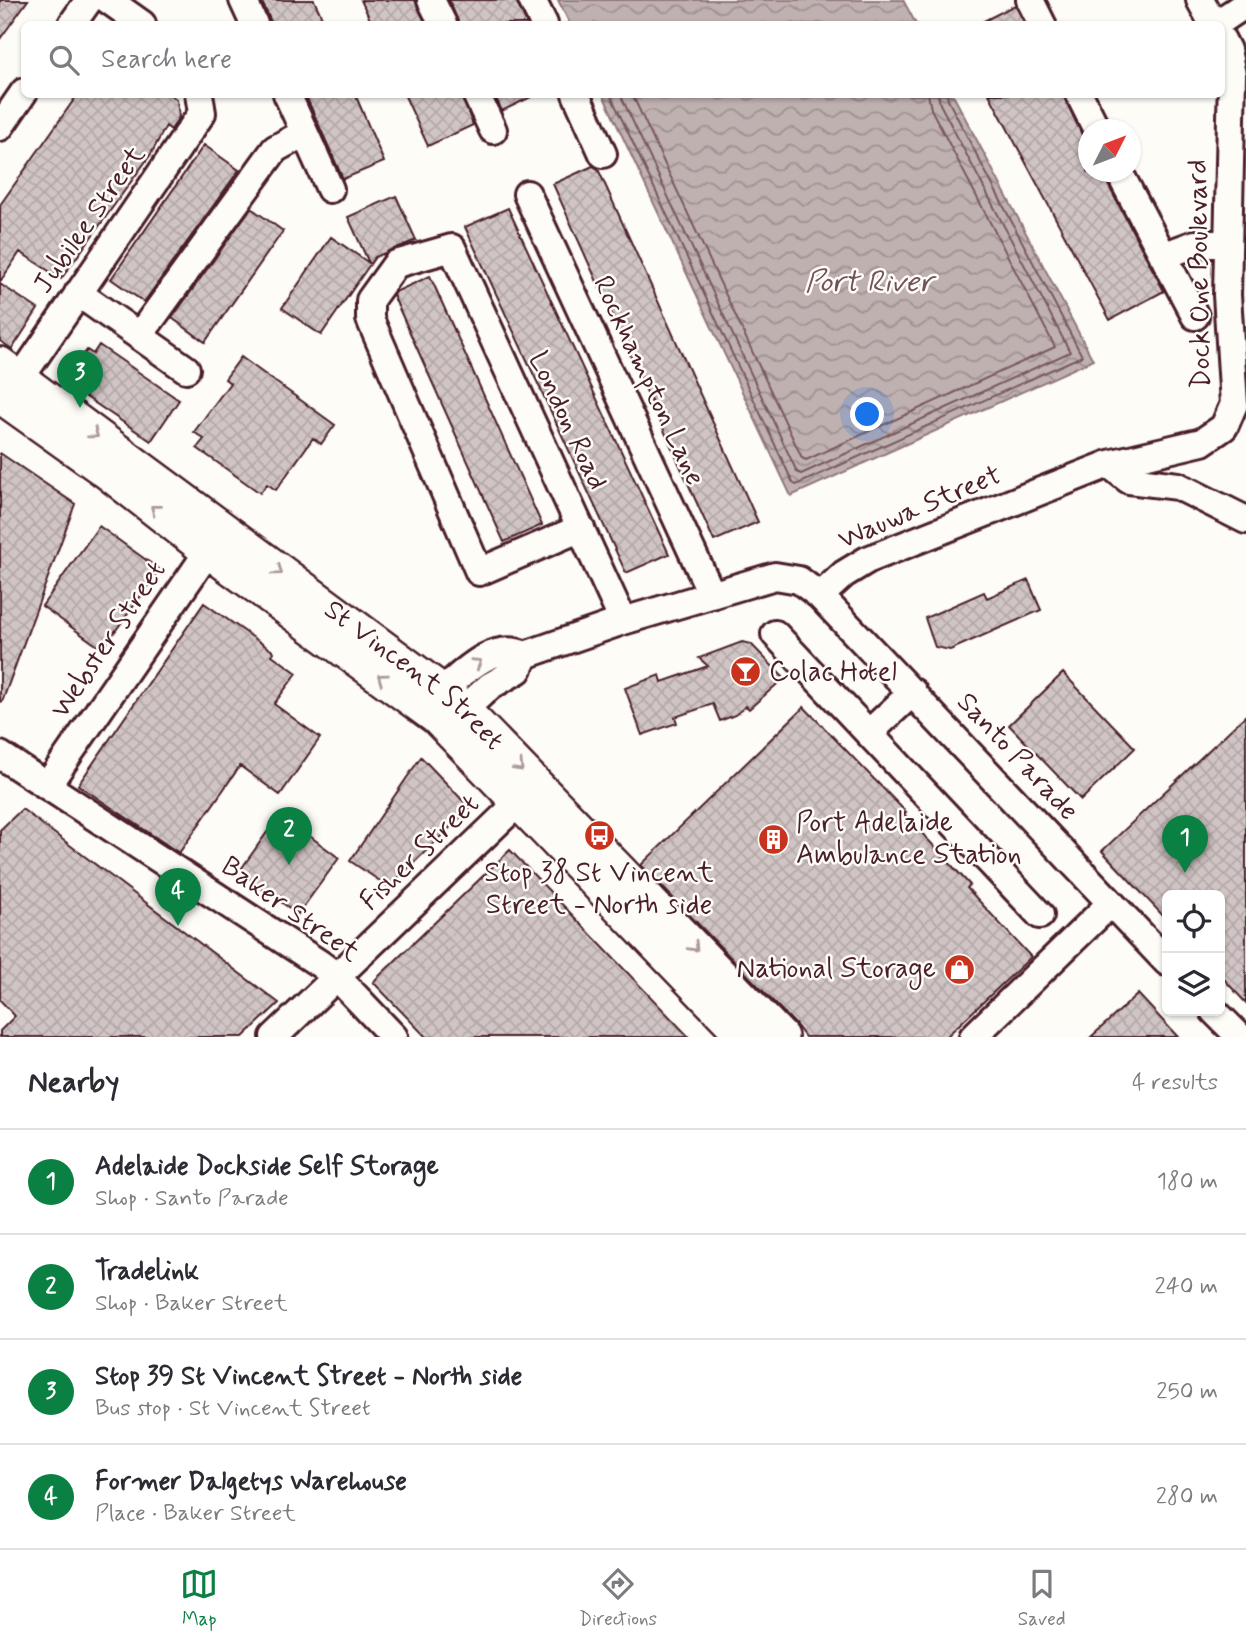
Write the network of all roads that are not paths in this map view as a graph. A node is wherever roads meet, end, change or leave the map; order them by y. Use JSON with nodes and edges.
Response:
{"nodes":[{"id":1,"x":89,"y":0,"type":"edge"},
{"id":2,"x":108,"y":0,"type":"edge"},
{"id":3,"x":243,"y":0,"type":"edge"},
{"id":4,"x":431,"y":0,"type":"edge"},
{"id":5,"x":533,"y":0,"type":"edge"},
{"id":6,"x":1030,"y":0,"type":"edge"},
{"id":7,"x":1200,"y":0,"type":"edge"},
{"id":8,"x":1246,"y":4,"type":"edge"},
{"id":9,"x":74,"y":21,"type":"edge"},
{"id":10,"x":138,"y":21,"type":"edge"},
{"id":11,"x":253,"y":21,"type":"edge"},
{"id":12,"x":442,"y":21,"type":"edge"},
{"id":13,"x":543,"y":21,"type":"edge"},
{"id":14,"x":1040,"y":21,"type":"edge"},
{"id":15,"x":1212,"y":21,"type":"edge"},
{"id":16,"x":1219,"y":21,"type":"edge"},
{"id":17,"x":1225,"y":46,"type":"edge"},
{"id":18,"x":21,"y":96,"type":"edge"},
{"id":19,"x":200,"y":98,"type":"edge"},
{"id":20,"x":289,"y":98,"type":"edge"},
{"id":21,"x":477,"y":98,"type":"edge"},
{"id":22,"x":578,"y":98,"type":"edge"},
{"id":23,"x":1081,"y":98,"type":"edge"},
{"id":24,"x":1092,"y":119,"type":"edge"},
{"id":25,"x":0,"y":127,"type":"edge"},
{"id":26,"x":493,"y":130,"type":"dead end"},
{"id":27,"x":304,"y":133,"type":"junction"},
{"id":28,"x":603,"y":154,"type":"dead end"},
{"id":29,"x":1124,"y":182,"type":"edge"},
{"id":30,"x":330,"y":189,"type":"dead end"},
{"id":31,"x":527,"y":194,"type":"dead end"},
{"id":32,"x":1226,"y":244,"type":"junction"},
{"id":33,"x":1163,"y":256,"type":"junction"},
{"id":34,"x":78,"y":293,"type":"junction"},
{"id":35,"x":1195,"y":316,"type":"dead end"},
{"id":36,"x":138,"y":336,"type":"junction"},
{"id":37,"x":186,"y":369,"type":"dead end"},
{"id":38,"x":7,"y":380,"type":"edge"},
{"id":39,"x":1109,"y":464,"type":"junction"},
{"id":40,"x":1246,"y":520,"type":"edge"},
{"id":41,"x":581,"y":528,"type":"junction"},
{"id":42,"x":215,"y":541,"type":"junction"},
{"id":43,"x":712,"y":595,"type":"junction"},
{"id":44,"x":820,"y":596,"type":"junction"},
{"id":45,"x":623,"y":621,"type":"junction"},
{"id":46,"x":775,"y":634,"type":"dead end"},
{"id":47,"x":912,"y":692,"type":"junction"},
{"id":48,"x":446,"y":709,"type":"junction"},
{"id":49,"x":869,"y":733,"type":"junction"},
{"id":50,"x":0,"y":755,"type":"edge"},
{"id":51,"x":47,"y":786,"type":"junction"},
{"id":52,"x":519,"y":802,"type":"junction"},
{"id":53,"x":1111,"y":903,"type":"junction"},
{"id":54,"x":1040,"y":915,"type":"dead end"},
{"id":55,"x":1162,"y":957,"type":"edge"},
{"id":56,"x":336,"y":976,"type":"junction"},
{"id":57,"x":1219,"y":1016,"type":"edge"},
{"id":58,"x":274,"y":1037,"type":"edge"},
{"id":59,"x":394,"y":1037,"type":"edge"},
{"id":60,"x":745,"y":1037,"type":"edge"},
{"id":61,"x":781,"y":1037,"type":"edge"},
{"id":62,"x":973,"y":1037,"type":"edge"},
{"id":63,"x":1240,"y":1037,"type":"edge"}],
"edges":[{"from":1,"to":9,"type":"street"},
{"from":2,"to":10,"type":"street"},
{"from":3,"to":11,"type":"street"},
{"from":4,"to":12,"type":"street"},
{"from":5,"to":13,"type":"street"},
{"from":6,"to":14,"type":"street"},
{"from":7,"to":15,"type":"street"},
{"from":8,"to":16,"type":"street"},
{"from":17,"to":32,"type":"street","name":"Dock One Boulevard"},
{"from":18,"to":25,"type":"street"},
{"from":19,"to":34,"type":"street","name":"Jubilee Street"},
{"from":20,"to":27,"type":"street"},
{"from":21,"to":26,"type":"street"},
{"from":22,"to":28,"type":"street"},
{"from":23,"to":24,"type":"street"},
{"from":27,"to":30,"type":"street"},
{"from":27,"to":36,"type":"street"},
{"from":29,"to":33,"type":"street"},
{"from":31,"to":43,"type":"street","name":"Rockhampton Lane"},
{"from":32,"to":33,"type":"street"},
{"from":32,"to":39,"type":"street","name":"Dock One Boulevard"},
{"from":33,"to":35,"type":"street"},
{"from":34,"to":36,"type":"street"},
{"from":34,"to":38,"type":"street","name":"Jubilee Street"},
{"from":36,"to":37,"type":"street"},
{"from":38,"to":42,"type":"main road","name":"St Vincent Street"},
{"from":39,"to":40,"type":"street"},
{"from":39,"to":44,"type":"street","name":"Wauwa Street"},
{"from":41,"to":41,"type":"street","name":"London Road"},
{"from":41,"to":45,"type":"street","name":"London Road"},
{"from":42,"to":48,"type":"main road","name":"St Vincent Street"},
{"from":42,"to":51,"type":"street","name":"Webster Street"},
{"from":43,"to":44,"type":"street"},
{"from":43,"to":45,"type":"street"},
{"from":44,"to":47,"type":"street","name":"Santo Parade"},
{"from":45,"to":48,"type":"street"},
{"from":46,"to":49,"type":"street"},
{"from":47,"to":49,"type":"street"},
{"from":47,"to":53,"type":"street","name":"Santo Parade"},
{"from":48,"to":52,"type":"main road","name":"St Vincent Street"},
{"from":48,"to":61,"type":"main road","name":"St Vincent Street","one_way":true},
{"from":49,"to":54,"type":"street"},
{"from":50,"to":51,"type":"street","name":"Baker Street"},
{"from":51,"to":56,"type":"street","name":"Baker Street"},
{"from":52,"to":56,"type":"street","name":"Fisher Street"},
{"from":52,"to":60,"type":"main road","name":"St Vincent Street"},
{"from":53,"to":55,"type":"street","name":"Santo Parade"},
{"from":53,"to":62,"type":"street"},
{"from":56,"to":58,"type":"street","name":"Fisher Street"},
{"from":56,"to":59,"type":"street","name":"Baker Street"},
{"from":57,"to":63,"type":"street"}]}
